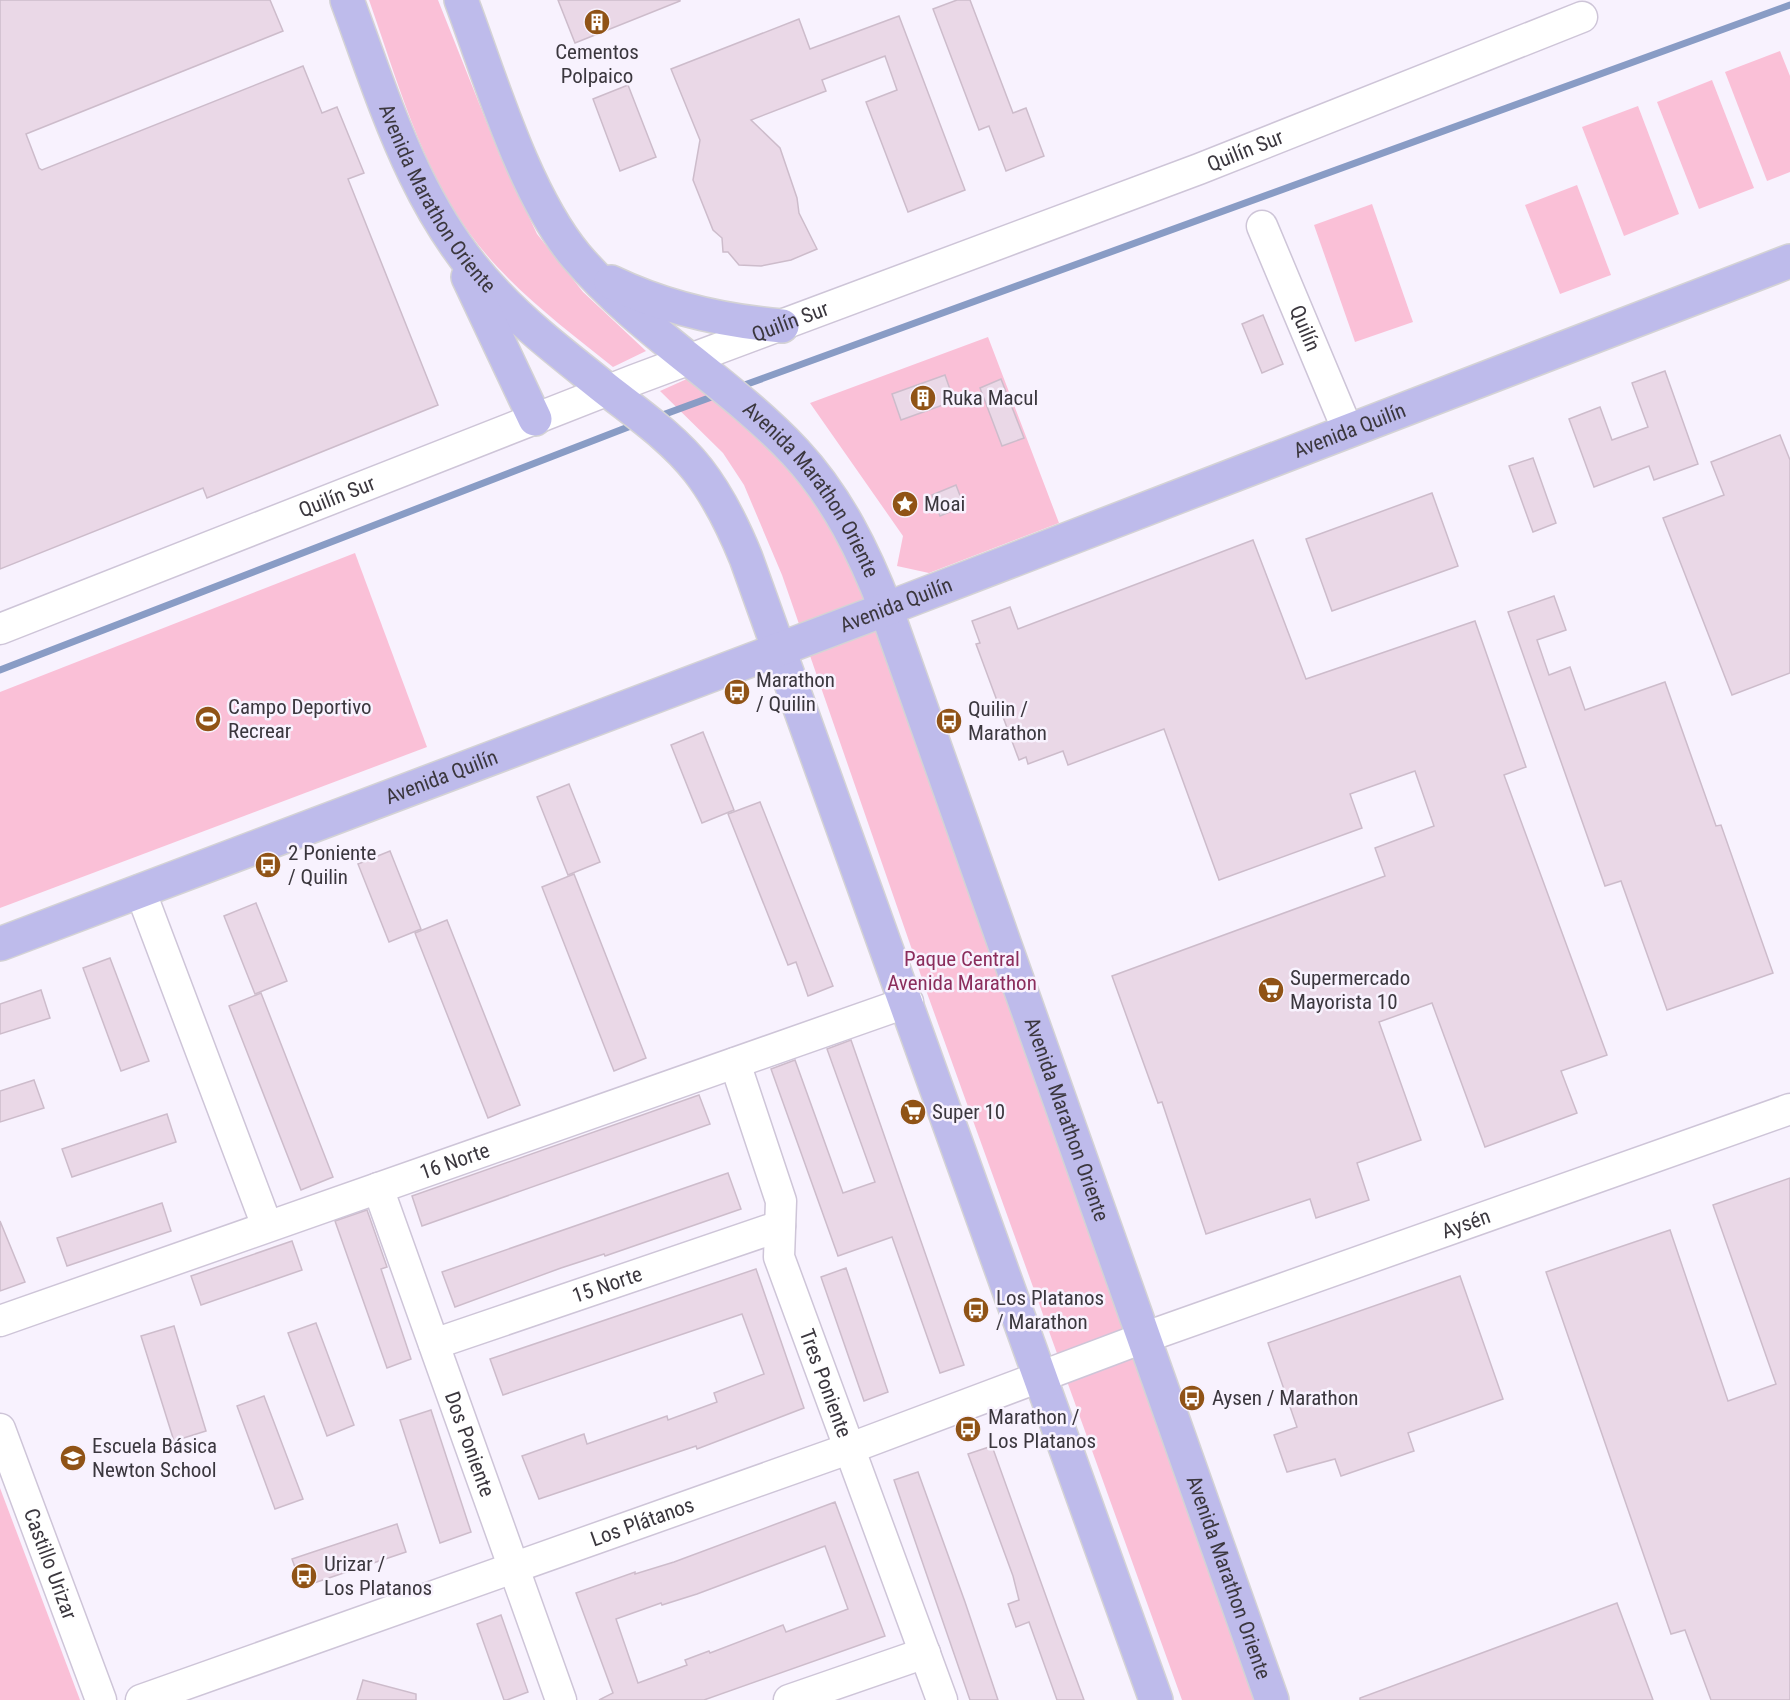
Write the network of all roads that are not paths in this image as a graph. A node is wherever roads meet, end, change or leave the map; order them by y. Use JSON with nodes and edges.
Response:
{"nodes":[{"id":1,"x":347,"y":0,"type":"edge"},
{"id":2,"x":461,"y":0,"type":"edge"},
{"id":3,"x":1582,"y":17,"type":"dead end"},
{"id":4,"x":1262,"y":226,"type":"dead end"},
{"id":5,"x":452,"y":241,"type":"junction"},
{"id":6,"x":1790,"y":261,"type":"edge"},
{"id":7,"x":590,"y":271,"type":"junction"},
{"id":8,"x":782,"y":326,"type":"junction"},
{"id":9,"x":698,"y":368,"type":"junction"},
{"id":10,"x":620,"y":399,"type":"junction"},
{"id":11,"x":535,"y":419,"type":"junction"},
{"id":12,"x":1348,"y":431,"type":"junction"},
{"id":13,"x":886,"y":609,"type":"junction"},
{"id":14,"x":0,"y":629,"type":"edge"},
{"id":15,"x":779,"y":648,"type":"junction"},
{"id":16,"x":140,"y":890,"type":"junction"},
{"id":17,"x":0,"y":944,"type":"edge"},
{"id":18,"x":908,"y":1002,"type":"junction"},
{"id":19,"x":735,"y":1063,"type":"junction"},
{"id":20,"x":1790,"y":1109,"type":"edge"},
{"id":21,"x":378,"y":1188,"type":"junction"},
{"id":22,"x":267,"y":1226,"type":"junction"},
{"id":23,"x":780,"y":1226,"type":"junction"},
{"id":24,"x":0,"y":1321,"type":"edge"},
{"id":25,"x":1143,"y":1338,"type":"junction"},
{"id":26,"x":434,"y":1344,"type":"junction"},
{"id":27,"x":1041,"y":1378,"type":"junction"},
{"id":28,"x":0,"y":1429,"type":"edge"},
{"id":29,"x":848,"y":1449,"type":"junction"},
{"id":30,"x":514,"y":1568,"type":"junction"},
{"id":31,"x":925,"y":1653,"type":"junction"},
{"id":32,"x":101,"y":1700,"type":"edge"},
{"id":33,"x":141,"y":1700,"type":"edge"},
{"id":34,"x":561,"y":1700,"type":"edge"},
{"id":35,"x":789,"y":1700,"type":"edge"},
{"id":36,"x":942,"y":1700,"type":"edge"},
{"id":37,"x":1156,"y":1700,"type":"edge"},
{"id":38,"x":1272,"y":1700,"type":"edge"}],
"edges":[{"from":1,"to":5,"type":"main road","name":"Avenida Marathon Oriente"},
{"from":2,"to":7,"type":"main road","name":"Avenida Marathon Oriente"},
{"from":3,"to":8,"type":"street","name":"Quilín Sur"},
{"from":4,"to":12,"type":"street","name":"Quilín"},
{"from":5,"to":10,"type":"main road","name":"Avenida Marathon Oriente"},
{"from":5,"to":11,"type":"main road"},
{"from":6,"to":12,"type":"main road","name":"Avenida Quilín"},
{"from":7,"to":8,"type":"main road"},
{"from":7,"to":9,"type":"main road","name":"Avenida Marathon Oriente"},
{"from":8,"to":9,"type":"street","name":"Quilín Sur"},
{"from":9,"to":10,"type":"street","name":"Quilín Sur"},
{"from":9,"to":13,"type":"main road","name":"Avenida Marathon Oriente"},
{"from":10,"to":11,"type":"street","name":"Quilín Sur"},
{"from":10,"to":15,"type":"main road","name":"Avenida Marathon Oriente"},
{"from":11,"to":14,"type":"street","name":"Quilín Sur"},
{"from":12,"to":13,"type":"main road","name":"Avenida Quilín"},
{"from":13,"to":15,"type":"main road","name":"Avenida Quilín"},
{"from":13,"to":25,"type":"main road","name":"Avenida Marathon Oriente"},
{"from":15,"to":16,"type":"main road","name":"Avenida Quilín"},
{"from":15,"to":18,"type":"main road","name":"Avenida Marathon Oriente"},
{"from":16,"to":17,"type":"main road","name":"Avenida Quilín"},
{"from":16,"to":22,"type":"street"},
{"from":18,"to":19,"type":"street","name":"16 Norte"},
{"from":18,"to":27,"type":"main road","name":"Avenida Marathon Oriente"},
{"from":19,"to":21,"type":"street","name":"16 Norte"},
{"from":19,"to":23,"type":"street","name":"Tres Poniente"},
{"from":20,"to":25,"type":"street","name":"Aysén"},
{"from":21,"to":22,"type":"street","name":"16 Norte"},
{"from":21,"to":26,"type":"street","name":"Dos Poniente"},
{"from":22,"to":24,"type":"street","name":"16 Norte"},
{"from":23,"to":26,"type":"street","name":"15 Norte"},
{"from":23,"to":29,"type":"street","name":"Tres Poniente"},
{"from":25,"to":27,"type":"street","name":"Los Plátanos"},
{"from":25,"to":38,"type":"main road","name":"Avenida Marathon Oriente"},
{"from":26,"to":30,"type":"street","name":"Dos Poniente"},
{"from":27,"to":29,"type":"street","name":"Los Plátanos"},
{"from":27,"to":37,"type":"main road","name":"Avenida Marathon Oriente"},
{"from":28,"to":32,"type":"street","name":"Castillo Urizar"},
{"from":29,"to":30,"type":"street","name":"Los Plátanos"},
{"from":29,"to":31,"type":"street","name":"Tres Poniente"},
{"from":30,"to":33,"type":"street","name":"Los Plátanos"},
{"from":30,"to":34,"type":"street","name":"Dos Poniente"},
{"from":31,"to":35,"type":"street"},
{"from":31,"to":36,"type":"street","name":"Tres Poniente"}]}
